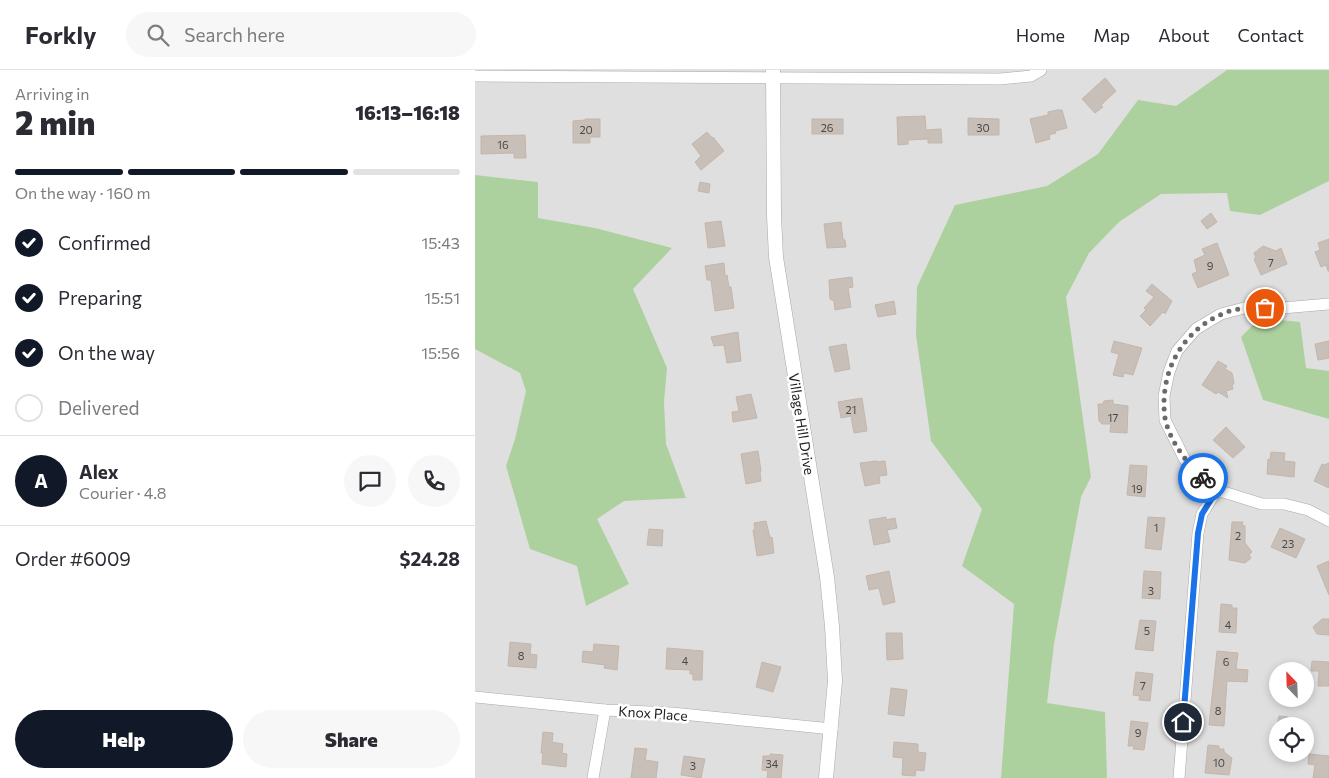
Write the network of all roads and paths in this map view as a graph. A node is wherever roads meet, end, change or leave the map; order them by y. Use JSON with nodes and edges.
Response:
{"nodes":[{"id":1,"x":1041,"y":70,"type":"edge"},
{"id":2,"x":773,"y":74,"type":"edge"},
{"id":3,"x":475,"y":76,"type":"edge"},
{"id":4,"x":1329,"y":304,"type":"edge"},
{"id":5,"x":1217,"y":490,"type":"junction"},
{"id":6,"x":1329,"y":521,"type":"edge"},
{"id":7,"x":475,"y":697,"type":"edge"},
{"id":8,"x":605,"y":710,"type":"junction"},
{"id":9,"x":832,"y":729,"type":"junction"},
{"id":10,"x":593,"y":778,"type":"edge"},
{"id":11,"x":826,"y":778,"type":"edge"},
{"id":12,"x":1179,"y":778,"type":"edge"}],
"edges":[{"from":1,"to":2,"type":"street"},
{"from":2,"to":3,"type":"street"},
{"from":2,"to":9,"type":"street","name":"Village Hill Drive"},
{"from":4,"to":5,"type":"street"},
{"from":5,"to":6,"type":"street"},
{"from":5,"to":12,"type":"street"},
{"from":7,"to":8,"type":"street","name":"Knox Place"},
{"from":8,"to":9,"type":"street","name":"Knox Place"},
{"from":8,"to":10,"type":"street"},
{"from":9,"to":11,"type":"street","name":"Village Hill Drive"}]}
